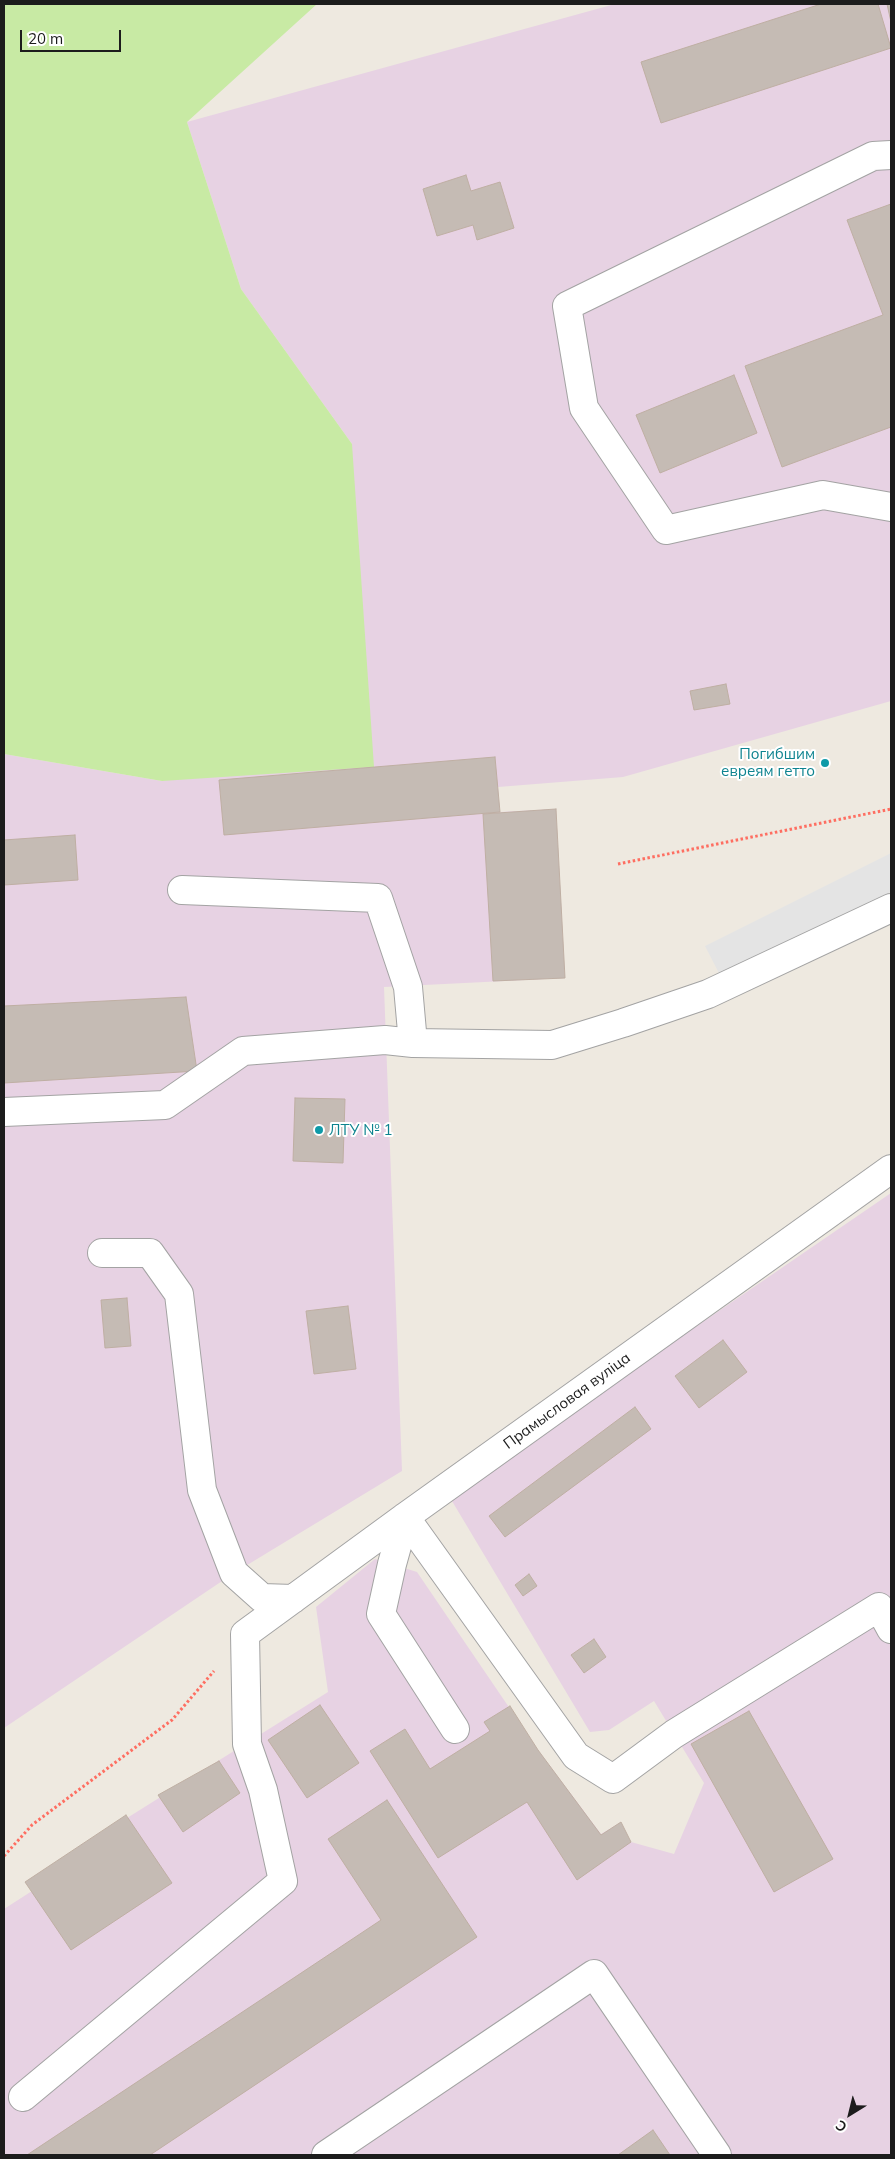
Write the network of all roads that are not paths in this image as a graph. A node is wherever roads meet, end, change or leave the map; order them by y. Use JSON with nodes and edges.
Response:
{"nodes":[{"id":1,"x":891,"y":155,"type":"edge"},
{"id":2,"x":891,"y":507,"type":"edge"},
{"id":3,"x":182,"y":890,"type":"dead end"},
{"id":4,"x":891,"y":908,"type":"edge"},
{"id":5,"x":413,"y":1043,"type":"junction"},
{"id":6,"x":4,"y":1112,"type":"edge"},
{"id":7,"x":891,"y":1169,"type":"edge"},
{"id":8,"x":102,"y":1253,"type":"dead end"},
{"id":9,"x":405,"y":1516,"type":"junction"},
{"id":10,"x":293,"y":1599,"type":"junction"},
{"id":11,"x":891,"y":1629,"type":"edge"},
{"id":12,"x":455,"y":1729,"type":"dead end"},
{"id":13,"x":22,"y":2097,"type":"dead end"},
{"id":14,"x":326,"y":2155,"type":"edge"},
{"id":15,"x":717,"y":2155,"type":"edge"}],
"edges":[{"from":1,"to":2,"type":"street"},
{"from":3,"to":5,"type":"street"},
{"from":4,"to":5,"type":"street"},
{"from":5,"to":6,"type":"street"},
{"from":7,"to":9,"type":"street","name":"Прамысловая вуліца"},
{"from":8,"to":10,"type":"street"},
{"from":9,"to":10,"type":"street","name":"Прамысловая вуліца"},
{"from":9,"to":11,"type":"street"},
{"from":9,"to":12,"type":"street"},
{"from":10,"to":13,"type":"street","name":"Прамысловая вуліца"},
{"from":14,"to":15,"type":"street"}]}
